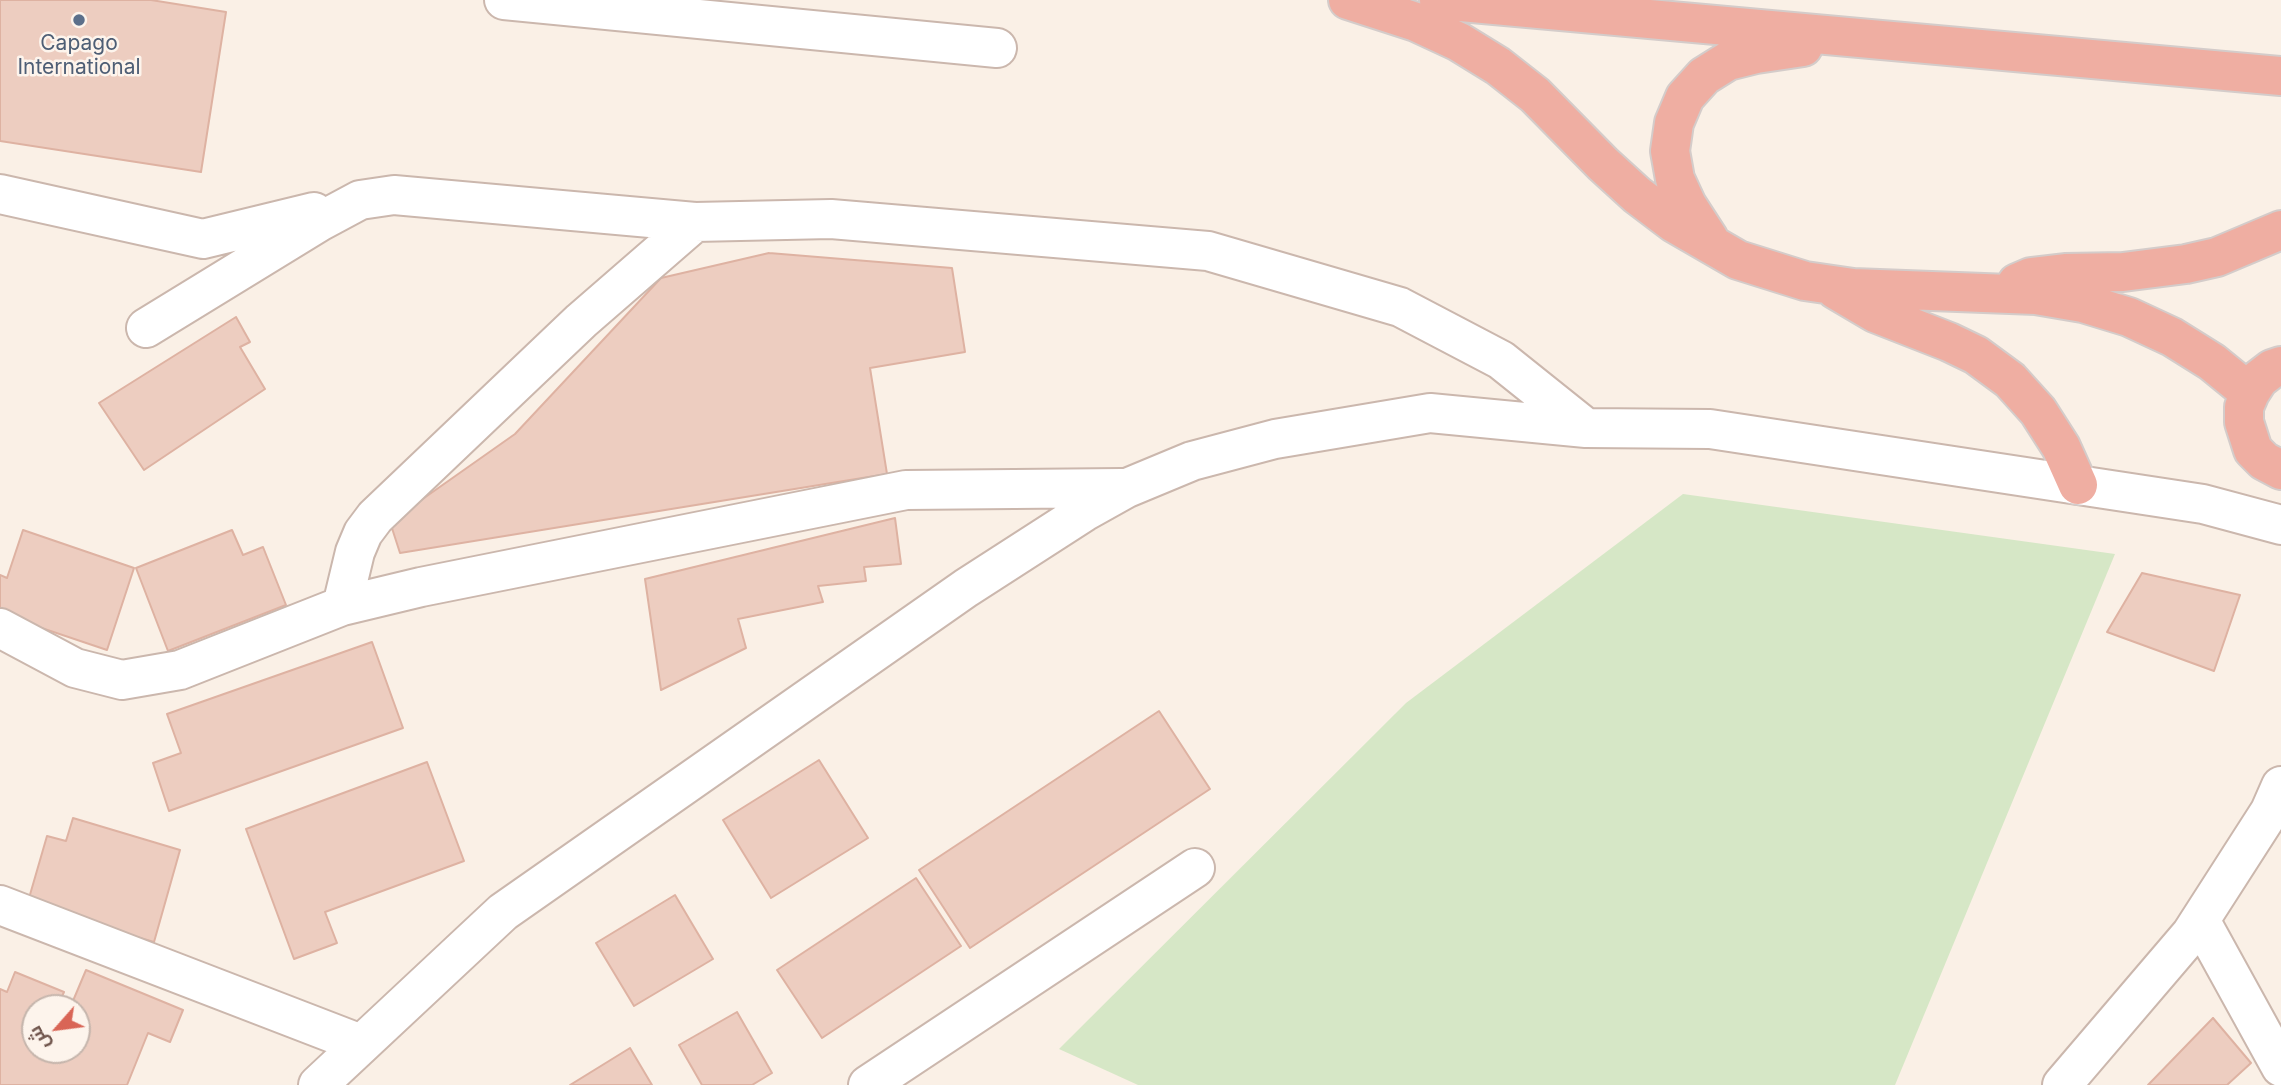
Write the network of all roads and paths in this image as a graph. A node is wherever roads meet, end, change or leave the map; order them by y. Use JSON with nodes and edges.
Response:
{"nodes":[{"id":1,"x":504,"y":0,"type":"edge"},
{"id":2,"x":1348,"y":0,"type":"edge"},
{"id":3,"x":1439,"y":0,"type":"edge"},
{"id":4,"x":1868,"y":37,"type":"junction"},
{"id":5,"x":997,"y":47,"type":"dead end"},
{"id":6,"x":2281,"y":76,"type":"edge"},
{"id":7,"x":0,"y":194,"type":"edge"},
{"id":8,"x":360,"y":200,"type":"junction"},
{"id":9,"x":695,"y":222,"type":"junction"},
{"id":10,"x":2281,"y":230,"type":"edge"},
{"id":11,"x":1713,"y":247,"type":"junction"},
{"id":12,"x":1829,"y":285,"type":"junction"},
{"id":13,"x":1988,"y":293,"type":"junction"},
{"id":14,"x":146,"y":328,"type":"dead end"},
{"id":15,"x":2281,"y":334,"type":"edge"},
{"id":16,"x":2263,"y":379,"type":"edge"},
{"id":17,"x":1586,"y":428,"type":"junction"},
{"id":18,"x":2281,"y":470,"type":"edge"},
{"id":19,"x":2078,"y":485,"type":"junction"},
{"id":20,"x":1127,"y":488,"type":"junction"},
{"id":21,"x":2281,"y":525,"type":"edge"},
{"id":22,"x":342,"y":606,"type":"junction"},
{"id":23,"x":0,"y":628,"type":"edge"},
{"id":24,"x":2281,"y":786,"type":"edge"},
{"id":25,"x":1195,"y":868,"type":"dead end"},
{"id":26,"x":0,"y":905,"type":"edge"},
{"id":27,"x":2200,"y":920,"type":"junction"},
{"id":28,"x":361,"y":1044,"type":"junction"},
{"id":29,"x":2281,"y":1067,"type":"edge"},
{"id":30,"x":318,"y":1085,"type":"edge"},
{"id":31,"x":868,"y":1085,"type":"edge"},
{"id":32,"x":2062,"y":1085,"type":"edge"}],
"edges":[{"from":1,"to":5,"type":"street"},
{"from":2,"to":11,"type":"highway"},
{"from":3,"to":4,"type":"highway"},
{"from":4,"to":6,"type":"highway"},
{"from":4,"to":11,"type":"highway"},
{"from":7,"to":8,"type":"street"},
{"from":8,"to":9,"type":"street"},
{"from":8,"to":14,"type":"street"},
{"from":9,"to":17,"type":"street"},
{"from":9,"to":22,"type":"street"},
{"from":10,"to":13,"type":"highway"},
{"from":11,"to":12,"type":"highway"},
{"from":12,"to":13,"type":"highway"},
{"from":12,"to":19,"type":"highway"},
{"from":13,"to":16,"type":"highway"},
{"from":15,"to":16,"type":"highway"},
{"from":16,"to":18,"type":"highway"},
{"from":17,"to":19,"type":"street"},
{"from":17,"to":20,"type":"street"},
{"from":19,"to":21,"type":"street"},
{"from":20,"to":22,"type":"street"},
{"from":20,"to":28,"type":"street"},
{"from":22,"to":23,"type":"street"},
{"from":24,"to":27,"type":"street"},
{"from":25,"to":31,"type":"street"},
{"from":26,"to":28,"type":"street"},
{"from":27,"to":29,"type":"street"},
{"from":27,"to":32,"type":"street"},
{"from":28,"to":30,"type":"street"}]}
